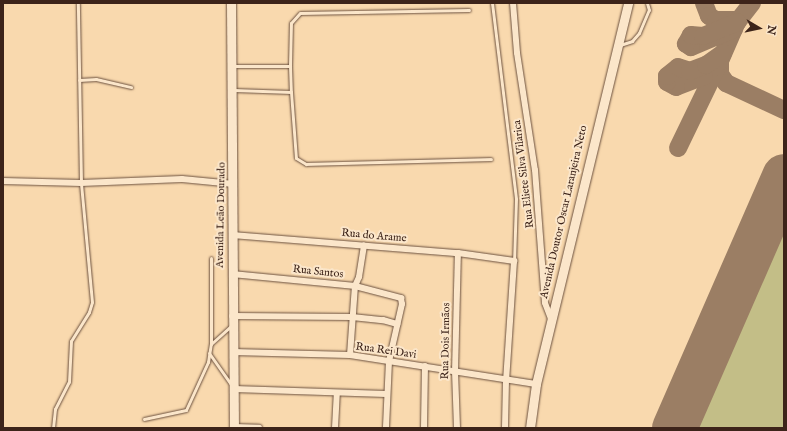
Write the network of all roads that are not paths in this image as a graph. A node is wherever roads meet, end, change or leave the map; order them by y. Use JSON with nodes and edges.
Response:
{"nodes":[{"id":1,"x":78,"y":3,"type":"edge"},
{"id":2,"x":232,"y":3,"type":"edge"},
{"id":3,"x":492,"y":3,"type":"edge"},
{"id":4,"x":513,"y":3,"type":"edge"},
{"id":5,"x":628,"y":3,"type":"edge"},
{"id":6,"x":647,"y":3,"type":"edge"},
{"id":7,"x":469,"y":10,"type":"dead end"},
{"id":8,"x":618,"y":46,"type":"junction"},
{"id":9,"x":233,"y":66,"type":"junction"},
{"id":10,"x":290,"y":66,"type":"junction"},
{"id":11,"x":79,"y":80,"type":"junction"},
{"id":12,"x":131,"y":87,"type":"dead end"},
{"id":13,"x":234,"y":90,"type":"junction"},
{"id":14,"x":291,"y":92,"type":"junction"},
{"id":15,"x":491,"y":159,"type":"dead end"},
{"id":16,"x":3,"y":181,"type":"edge"},
{"id":17,"x":81,"y":183,"type":"junction"},
{"id":18,"x":234,"y":184,"type":"junction"},
{"id":19,"x":232,"y":234,"type":"junction"},
{"id":20,"x":364,"y":245,"type":"junction"},
{"id":21,"x":458,"y":253,"type":"junction"},
{"id":22,"x":211,"y":258,"type":"dead end"},
{"id":23,"x":514,"y":261,"type":"junction"},
{"id":24,"x":232,"y":274,"type":"junction"},
{"id":25,"x":355,"y":286,"type":"junction"},
{"id":26,"x":232,"y":316,"type":"junction"},
{"id":27,"x":352,"y":317,"type":"junction"},
{"id":28,"x":551,"y":319,"type":"junction"},
{"id":29,"x":397,"y":324,"type":"junction"},
{"id":30,"x":233,"y":325,"type":"junction"},
{"id":31,"x":211,"y":344,"type":"junction"},
{"id":32,"x":233,"y":352,"type":"junction"},
{"id":33,"x":209,"y":353,"type":"junction"},
{"id":34,"x":350,"y":355,"type":"junction"},
{"id":35,"x":389,"y":360,"type":"junction"},
{"id":36,"x":425,"y":366,"type":"junction"},
{"id":37,"x":455,"y":372,"type":"junction"},
{"id":38,"x":506,"y":380,"type":"junction"},
{"id":39,"x":536,"y":384,"type":"junction"},
{"id":40,"x":234,"y":389,"type":"junction"},
{"id":41,"x":337,"y":393,"type":"junction"},
{"id":42,"x":386,"y":394,"type":"junction"},
{"id":43,"x":144,"y":419,"type":"dead end"},
{"id":44,"x":234,"y":427,"type":"edge"},
{"id":45,"x":53,"y":428,"type":"edge"},
{"id":46,"x":259,"y":428,"type":"edge"},
{"id":47,"x":335,"y":428,"type":"edge"},
{"id":48,"x":386,"y":428,"type":"edge"},
{"id":49,"x":424,"y":428,"type":"edge"},
{"id":50,"x":456,"y":428,"type":"edge"},
{"id":51,"x":505,"y":428,"type":"edge"},
{"id":52,"x":530,"y":428,"type":"edge"}],
"edges":[{"from":1,"to":11,"type":"lane"},
{"from":2,"to":9,"type":"street","name":"Avenida Leão Dourado"},
{"from":3,"to":23,"type":"lane"},
{"from":4,"to":28,"type":"street","name":"Rua Eliete Silva Vilarica"},
{"from":5,"to":8,"type":"street","name":"Avenida Doutor Oscar Laranjeira Neto"},
{"from":6,"to":8,"type":"lane"},
{"from":7,"to":10,"type":"lane"},
{"from":8,"to":28,"type":"street","name":"Avenida Doutor Oscar Laranjeira Neto"},
{"from":9,"to":10,"type":"lane"},
{"from":9,"to":13,"type":"street","name":"Avenida Leão Dourado"},
{"from":10,"to":14,"type":"lane"},
{"from":11,"to":12,"type":"lane"},
{"from":11,"to":17,"type":"lane"},
{"from":13,"to":14,"type":"lane"},
{"from":13,"to":18,"type":"street","name":"Avenida Leão Dourado"},
{"from":14,"to":15,"type":"lane"},
{"from":16,"to":17,"type":"street"},
{"from":17,"to":18,"type":"street"},
{"from":17,"to":45,"type":"lane"},
{"from":18,"to":19,"type":"street","name":"Avenida Leão Dourado"},
{"from":19,"to":20,"type":"street","name":"Rua do Arame"},
{"from":19,"to":24,"type":"street","name":"Avenida Leão Dourado"},
{"from":20,"to":21,"type":"street","name":"Rua do Arame"},
{"from":20,"to":25,"type":"street"},
{"from":21,"to":23,"type":"street","name":"Rua do Arame"},
{"from":21,"to":37,"type":"street","name":"Rua Dois Irmãos"},
{"from":22,"to":31,"type":"lane"},
{"from":23,"to":38,"type":"street"},
{"from":24,"to":25,"type":"street","name":"Rua Santos"},
{"from":24,"to":26,"type":"street","name":"Avenida Leão Dourado"},
{"from":25,"to":27,"type":"street"},
{"from":25,"to":29,"type":"street","name":"Rua Santos"},
{"from":26,"to":27,"type":"street"},
{"from":26,"to":30,"type":"street","name":"Avenida Leão Dourado"},
{"from":27,"to":29,"type":"street"},
{"from":27,"to":34,"type":"street"},
{"from":28,"to":39,"type":"street","name":"Avenida Doutor Oscar Laranjeira Neto"},
{"from":29,"to":35,"type":"street"},
{"from":30,"to":31,"type":"lane"},
{"from":30,"to":32,"type":"street","name":"Avenida Leão Dourado"},
{"from":31,"to":33,"type":"lane"},
{"from":32,"to":34,"type":"street","name":"Rua Rei Davi"},
{"from":32,"to":40,"type":"street","name":"Avenida Leão Dourado"},
{"from":33,"to":40,"type":"lane"},
{"from":33,"to":43,"type":"lane"},
{"from":34,"to":35,"type":"street","name":"Rua Rei Davi"},
{"from":35,"to":36,"type":"street","name":"Rua Rei Davi"},
{"from":35,"to":42,"type":"street"},
{"from":36,"to":37,"type":"street","name":"Rua Rei Davi"},
{"from":36,"to":49,"type":"street"},
{"from":37,"to":38,"type":"street","name":"Rua Rei Davi"},
{"from":37,"to":50,"type":"street","name":"Rua Dois Irmãos"},
{"from":38,"to":39,"type":"street","name":"Rua Rei Davi"},
{"from":38,"to":51,"type":"street"},
{"from":39,"to":52,"type":"street","name":"Avenida Doutor Oscar Laranjeira Neto"},
{"from":40,"to":41,"type":"street"},
{"from":40,"to":44,"type":"street","name":"Avenida Leão Dourado"},
{"from":41,"to":42,"type":"street"},
{"from":41,"to":47,"type":"street"},
{"from":42,"to":48,"type":"street"},
{"from":44,"to":46,"type":"street"}]}
